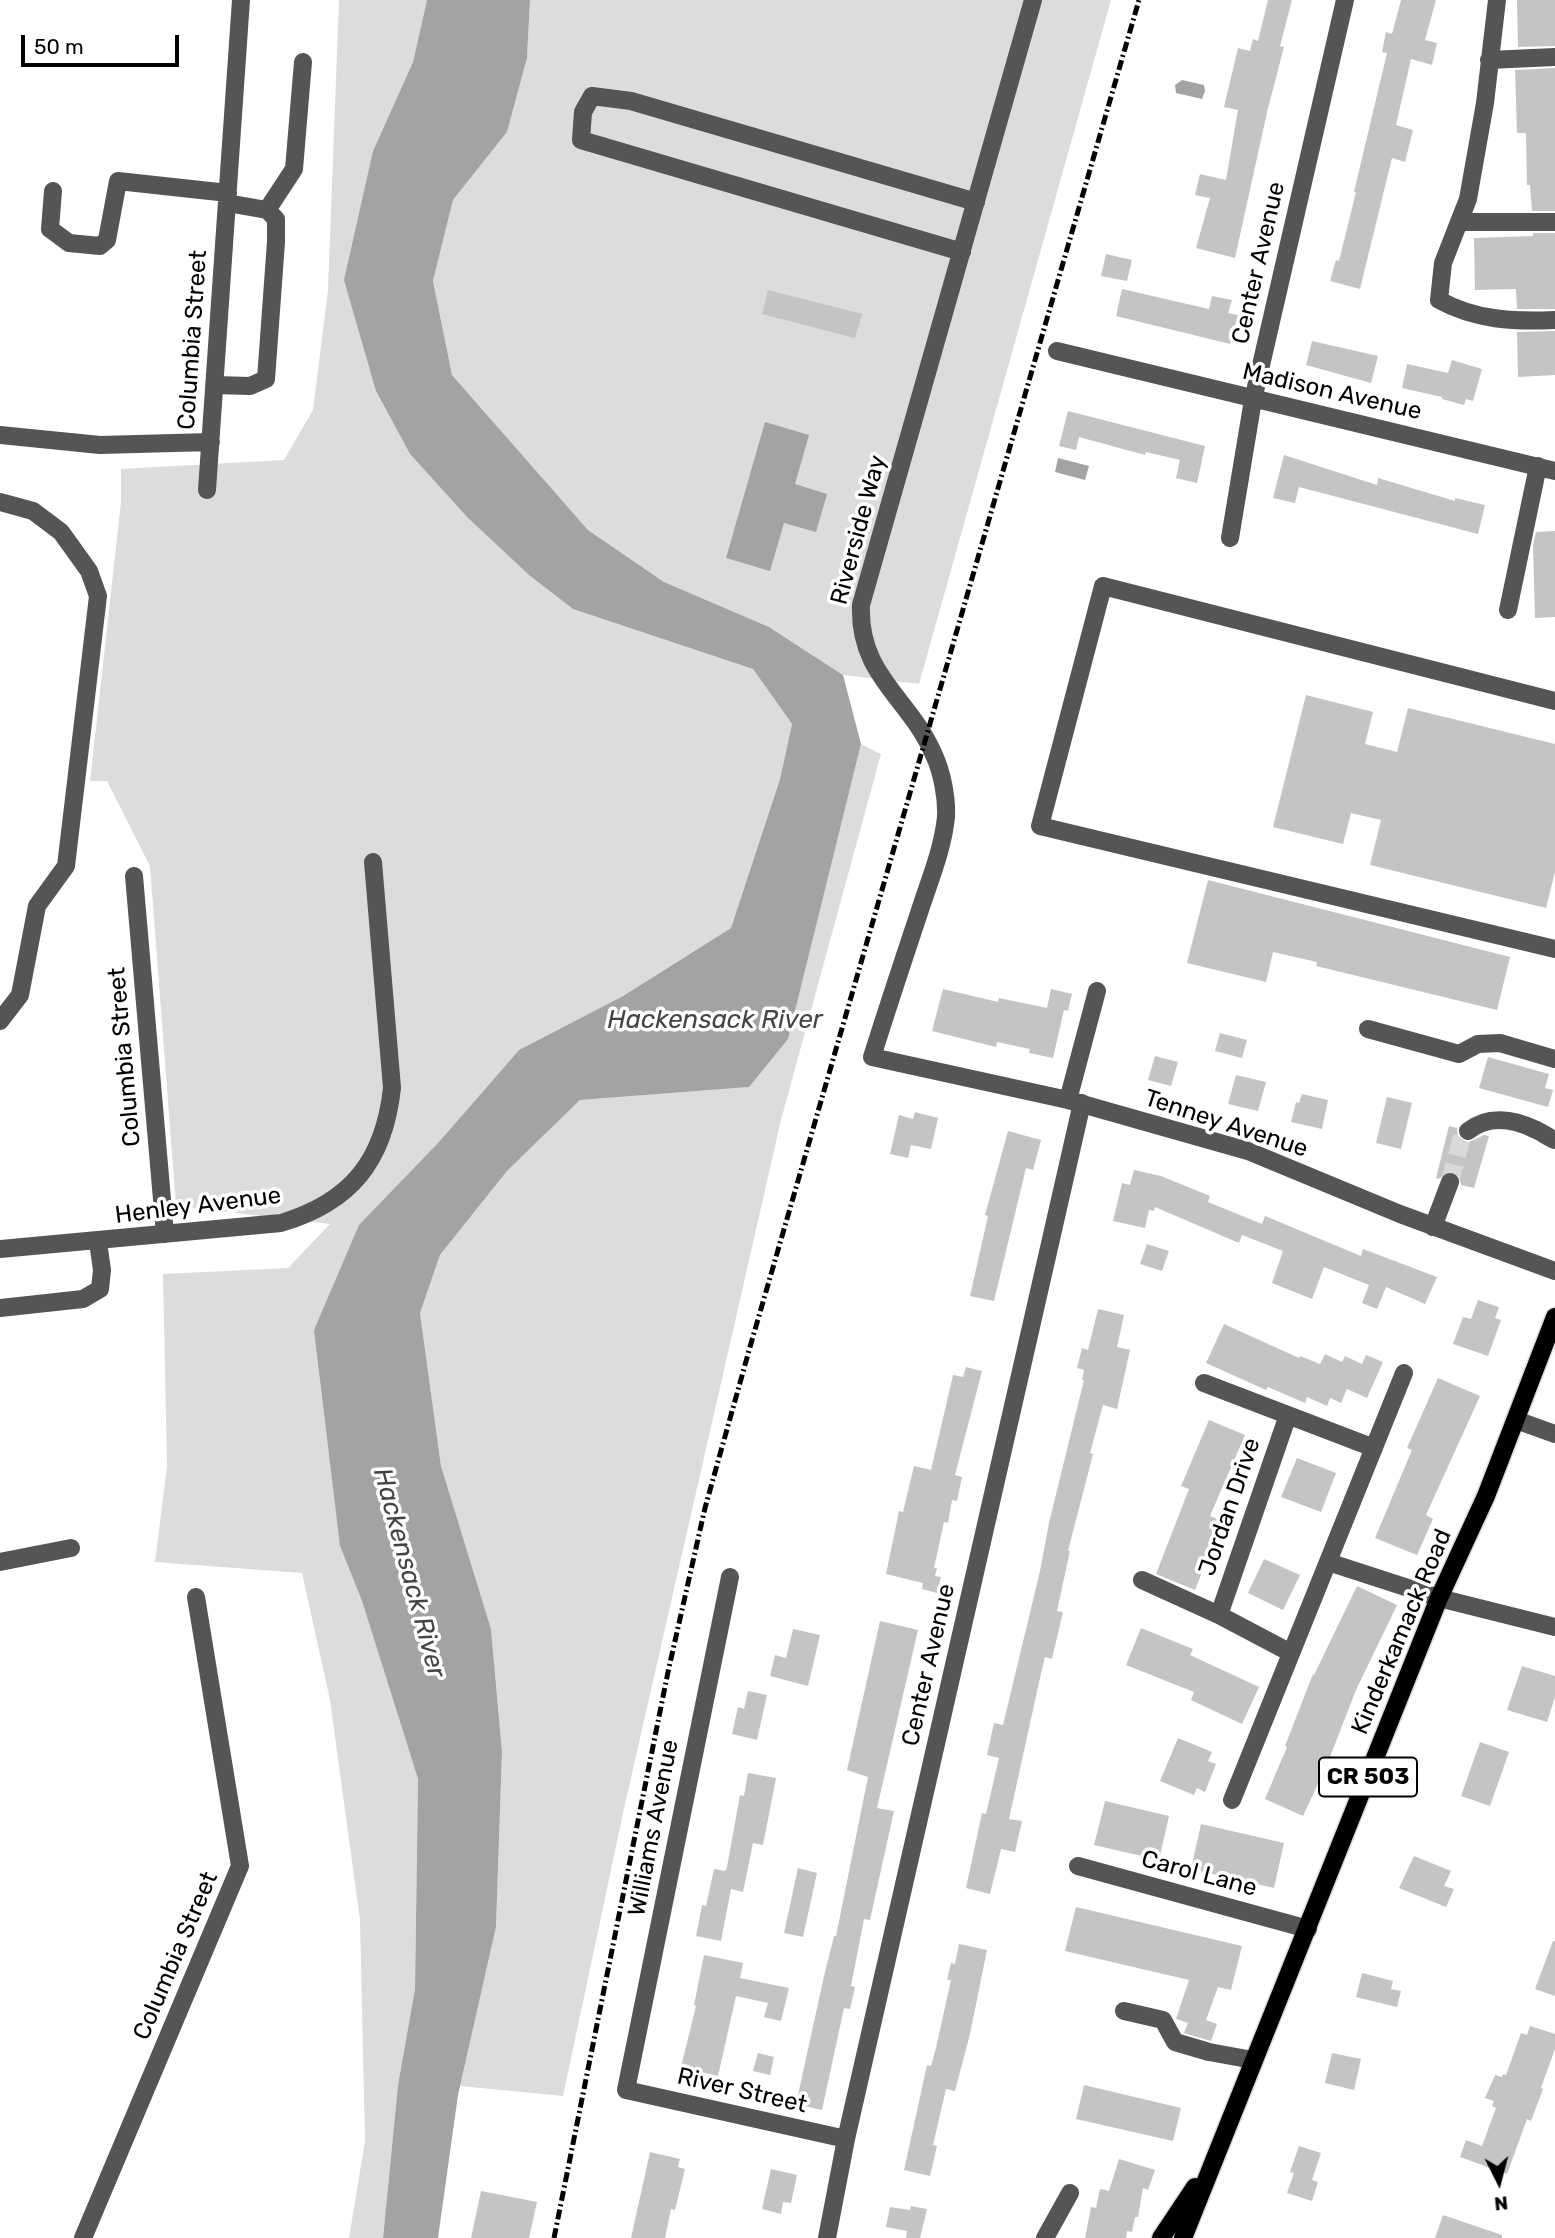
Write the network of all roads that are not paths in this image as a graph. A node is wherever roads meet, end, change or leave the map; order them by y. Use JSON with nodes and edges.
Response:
{"nodes":[{"id":1,"x":241,"y":0,"type":"edge"},
{"id":2,"x":1033,"y":0,"type":"edge"},
{"id":3,"x":1345,"y":0,"type":"edge"},
{"id":4,"x":1497,"y":0,"type":"edge"},
{"id":5,"x":1555,"y":57,"type":"edge"},
{"id":6,"x":1489,"y":60,"type":"junction"},
{"id":7,"x":303,"y":62,"type":"dead end"},
{"id":8,"x":52,"y":191,"type":"dead end"},
{"id":9,"x":227,"y":198,"type":"junction"},
{"id":10,"x":976,"y":202,"type":"junction"},
{"id":11,"x":267,"y":210,"type":"junction"},
{"id":12,"x":1459,"y":222,"type":"junction"},
{"id":13,"x":1555,"y":222,"type":"edge"},
{"id":14,"x":962,"y":252,"type":"junction"},
{"id":15,"x":1555,"y":320,"type":"edge"},
{"id":16,"x":1057,"y":351,"type":"dead end"},
{"id":17,"x":215,"y":385,"type":"junction"},
{"id":18,"x":1253,"y":400,"type":"junction"},
{"id":19,"x":0,"y":435,"type":"edge"},
{"id":20,"x":211,"y":442,"type":"junction"},
{"id":21,"x":1547,"y":468,"type":"edge"},
{"id":22,"x":207,"y":491,"type":"dead end"},
{"id":23,"x":0,"y":502,"type":"edge"},
{"id":24,"x":1230,"y":538,"type":"dead end"},
{"id":25,"x":1508,"y":610,"type":"dead end"},
{"id":26,"x":1555,"y":701,"type":"edge"},
{"id":27,"x":373,"y":862,"type":"dead end"},
{"id":28,"x":134,"y":876,"type":"dead end"},
{"id":29,"x":1555,"y":949,"type":"edge"},
{"id":30,"x":1097,"y":991,"type":"dead end"},
{"id":31,"x":0,"y":1021,"type":"edge"},
{"id":32,"x":1368,"y":1029,"type":"dead end"},
{"id":33,"x":872,"y":1057,"type":"joint"},
{"id":34,"x":1555,"y":1059,"type":"edge"},
{"id":35,"x":1075,"y":1102,"type":"junction"},
{"id":36,"x":1468,"y":1131,"type":"dead end"},
{"id":37,"x":1555,"y":1140,"type":"edge"},
{"id":38,"x":1450,"y":1182,"type":"tunnel mouth"},
{"id":39,"x":1433,"y":1227,"type":"junction"},
{"id":40,"x":165,"y":1234,"type":"junction"},
{"id":41,"x":98,"y":1242,"type":"junction"},
{"id":42,"x":0,"y":1249,"type":"edge"},
{"id":43,"x":1555,"y":1271,"type":"edge"},
{"id":44,"x":0,"y":1308,"type":"edge"},
{"id":45,"x":1555,"y":1317,"type":"edge"},
{"id":46,"x":1404,"y":1373,"type":"dead end"},
{"id":47,"x":1204,"y":1383,"type":"dead end"},
{"id":48,"x":1288,"y":1415,"type":"junction"},
{"id":49,"x":1516,"y":1420,"type":"junction"},
{"id":50,"x":1555,"y":1434,"type":"edge"},
{"id":51,"x":1374,"y":1448,"type":"junction"},
{"id":52,"x":71,"y":1548,"type":"dead end"},
{"id":53,"x":0,"y":1562,"type":"edge"},
{"id":54,"x":1328,"y":1562,"type":"junction"},
{"id":55,"x":730,"y":1577,"type":"dead end"},
{"id":56,"x":1142,"y":1580,"type":"dead end"},
{"id":57,"x":196,"y":1597,"type":"dead end"},
{"id":58,"x":1439,"y":1598,"type":"junction"},
{"id":59,"x":1219,"y":1615,"type":"junction"},
{"id":60,"x":1555,"y":1627,"type":"edge"},
{"id":61,"x":1291,"y":1653,"type":"junction"},
{"id":62,"x":1232,"y":1800,"type":"dead end"},
{"id":63,"x":1078,"y":1866,"type":"dead end"},
{"id":64,"x":1308,"y":1929,"type":"junction"},
{"id":65,"x":1124,"y":2011,"type":"dead end"},
{"id":66,"x":1253,"y":2060,"type":"junction"},
{"id":67,"x":626,"y":2090,"type":"joint"},
{"id":68,"x":846,"y":2139,"type":"junction"},
{"id":69,"x":1213,"y":2161,"type":"junction"},
{"id":70,"x":1070,"y":2193,"type":"dead end"},
{"id":71,"x":83,"y":2238,"type":"edge"},
{"id":72,"x":827,"y":2238,"type":"edge"},
{"id":73,"x":1045,"y":2238,"type":"edge"},
{"id":74,"x":1161,"y":2238,"type":"edge"},
{"id":75,"x":1184,"y":2238,"type":"edge"}],
"edges":[{"from":1,"to":9,"type":"street","name":"Columbia Street"},
{"from":2,"to":10,"type":"street","name":"Riverside Way"},
{"from":3,"to":18,"type":"street","name":"Center Avenue"},
{"from":4,"to":6,"type":"street"},
{"from":5,"to":6,"type":"street"},
{"from":6,"to":12,"type":"street"},
{"from":7,"to":11,"type":"street"},
{"from":8,"to":9,"type":"street"},
{"from":9,"to":11,"type":"street"},
{"from":9,"to":17,"type":"street","name":"Columbia Street"},
{"from":10,"to":14,"type":"street","name":"Riverside Way"},
{"from":10,"to":14,"type":"street"},
{"from":11,"to":17,"type":"street"},
{"from":12,"to":13,"type":"street"},
{"from":12,"to":15,"type":"street"},
{"from":14,"to":33,"type":"street","name":"Riverside Way"},
{"from":16,"to":18,"type":"street","name":"Madison Avenue"},
{"from":17,"to":20,"type":"street","name":"Columbia Street"},
{"from":18,"to":21,"type":"street","name":"Madison Avenue"},
{"from":18,"to":24,"type":"street","name":"Center Avenue"},
{"from":19,"to":20,"type":"street"},
{"from":20,"to":22,"type":"street","name":"Columbia Street"},
{"from":21,"to":25,"type":"street"},
{"from":23,"to":31,"type":"street"},
{"from":26,"to":29,"type":"street"},
{"from":27,"to":40,"type":"street","name":"Henley Avenue"},
{"from":28,"to":40,"type":"street","name":"Columbia Street"},
{"from":30,"to":35,"type":"street","name":"Center Avenue"},
{"from":32,"to":34,"type":"street"},
{"from":33,"to":35,"type":"street","name":"Tenney Avenue"},
{"from":35,"to":39,"type":"street","name":"Tenney Avenue"},
{"from":35,"to":68,"type":"street","name":"Center Avenue"},
{"from":36,"to":37,"type":"street"},
{"from":38,"to":39,"type":"street"},
{"from":39,"to":43,"type":"street","name":"Tenney Avenue"},
{"from":40,"to":41,"type":"street","name":"Henley Avenue"},
{"from":41,"to":42,"type":"street","name":"Henley Avenue"},
{"from":41,"to":44,"type":"street"},
{"from":45,"to":49,"type":"main road","name":"Kinderkamack Road","number":"CR 503"},
{"from":46,"to":51,"type":"street"},
{"from":47,"to":48,"type":"street","name":"Jordan Drive"},
{"from":48,"to":51,"type":"street","name":"Jordan Drive"},
{"from":48,"to":59,"type":"street","name":"Jordan Drive"},
{"from":49,"to":50,"type":"street"},
{"from":49,"to":58,"type":"main road","name":"Kinderkamack Road","number":"CR 503"},
{"from":51,"to":54,"type":"street"},
{"from":52,"to":53,"type":"street"},
{"from":54,"to":58,"type":"street"},
{"from":54,"to":61,"type":"street"},
{"from":55,"to":67,"type":"street","name":"Williams Avenue"},
{"from":56,"to":59,"type":"street","name":"Jordan Drive"},
{"from":57,"to":71,"type":"street","name":"Columbia Street"},
{"from":58,"to":60,"type":"street"},
{"from":58,"to":64,"type":"main road","name":"Kinderkamack Road","number":"CR 503"},
{"from":59,"to":61,"type":"street","name":"Jordan Drive"},
{"from":61,"to":62,"type":"street"},
{"from":63,"to":64,"type":"street","name":"Carol Lane"},
{"from":64,"to":66,"type":"main road","name":"Kinderkamack Road","number":"CR 503"},
{"from":65,"to":66,"type":"street"},
{"from":66,"to":69,"type":"main road","name":"Kinderkamack Road","number":"CR 503"},
{"from":67,"to":68,"type":"street","name":"River Street"},
{"from":68,"to":72,"type":"street","name":"Center Avenue"},
{"from":69,"to":74,"type":"main road"},
{"from":69,"to":75,"type":"main road","name":"Kinderkamack Road","number":"CR 503"},
{"from":70,"to":73,"type":"street"}]}
